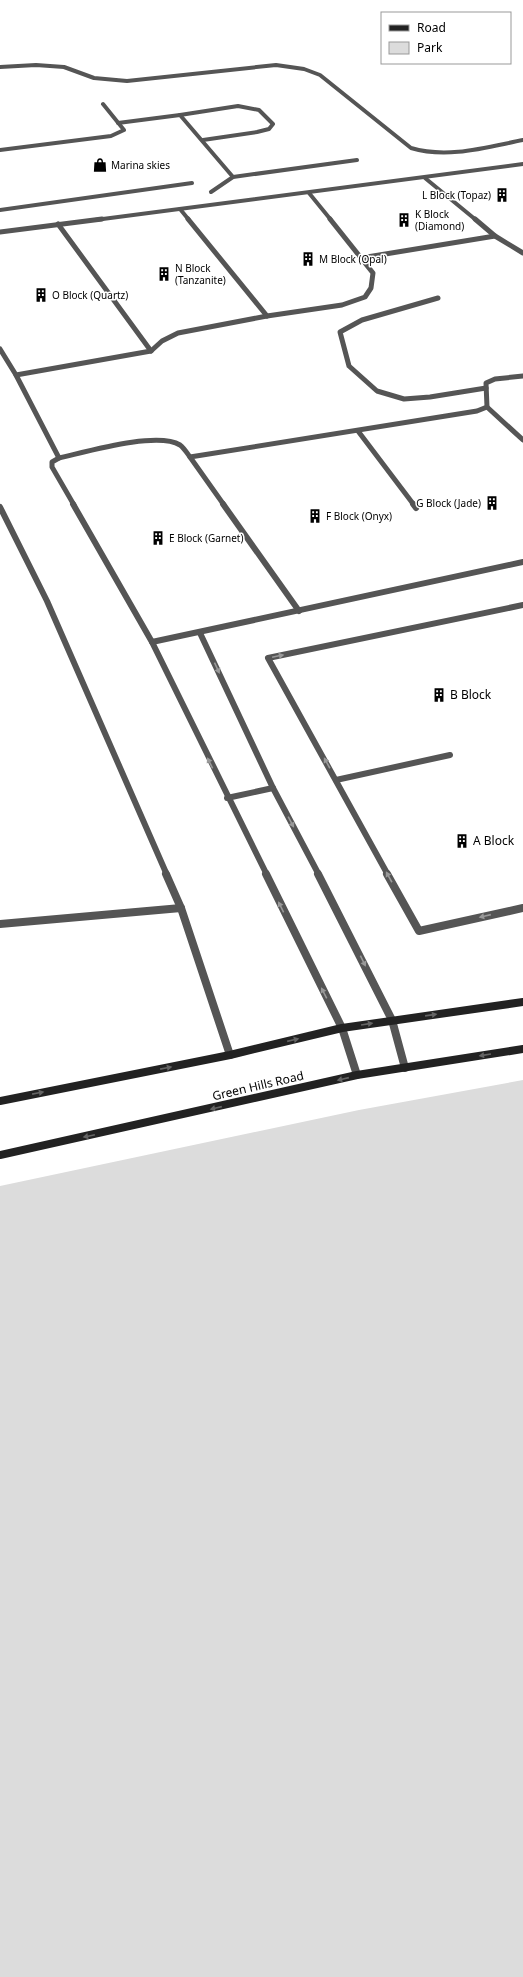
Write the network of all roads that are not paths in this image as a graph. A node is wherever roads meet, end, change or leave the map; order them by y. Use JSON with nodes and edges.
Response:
{"nodes":[{"id":1,"x":0,"y":67,"type":"edge"},
{"id":2,"x":103,"y":104,"type":"dead end"},
{"id":3,"x":180,"y":115,"type":"junction"},
{"id":4,"x":118,"y":123,"type":"junction"},
{"id":5,"x":202,"y":140,"type":"junction"},
{"id":6,"x":523,"y":140,"type":"edge"},
{"id":7,"x":0,"y":150,"type":"edge"},
{"id":8,"x":357,"y":160,"type":"dead end"},
{"id":9,"x":523,"y":164,"type":"edge"},
{"id":10,"x":233,"y":177,"type":"junction"},
{"id":11,"x":425,"y":178,"type":"junction"},
{"id":12,"x":192,"y":183,"type":"dead end"},
{"id":13,"x":211,"y":192,"type":"dead end"},
{"id":14,"x":309,"y":193,"type":"junction"},
{"id":15,"x":180,"y":209,"type":"junction"},
{"id":16,"x":0,"y":210,"type":"edge"},
{"id":17,"x":58,"y":224,"type":"junction"},
{"id":18,"x":0,"y":232,"type":"edge"},
{"id":19,"x":495,"y":236,"type":"junction"},
{"id":20,"x":523,"y":254,"type":"edge"},
{"id":21,"x":361,"y":258,"type":"junction"},
{"id":22,"x":438,"y":298,"type":"dead end"},
{"id":23,"x":267,"y":316,"type":"junction"},
{"id":24,"x":0,"y":349,"type":"edge"},
{"id":25,"x":151,"y":351,"type":"junction"},
{"id":26,"x":16,"y":375,"type":"junction"},
{"id":27,"x":523,"y":376,"type":"edge"},
{"id":28,"x":486,"y":388,"type":"junction"},
{"id":29,"x":487,"y":407,"type":"junction"},
{"id":30,"x":358,"y":430,"type":"junction"},
{"id":31,"x":523,"y":440,"type":"edge"},
{"id":32,"x":190,"y":457,"type":"junction"},
{"id":33,"x":59,"y":458,"type":"junction"},
{"id":34,"x":0,"y":508,"type":"edge"},
{"id":35,"x":416,"y":508,"type":"dead end"},
{"id":36,"x":523,"y":562,"type":"edge"},
{"id":37,"x":523,"y":605,"type":"edge"},
{"id":38,"x":299,"y":611,"type":"junction"},
{"id":39,"x":200,"y":633,"type":"junction"},
{"id":40,"x":152,"y":642,"type":"junction"},
{"id":41,"x":450,"y":754,"type":"dead end"},
{"id":42,"x":336,"y":780,"type":"junction"},
{"id":43,"x":273,"y":788,"type":"junction"},
{"id":44,"x":227,"y":798,"type":"junction"},
{"id":45,"x":181,"y":908,"type":"junction"},
{"id":46,"x":523,"y":908,"type":"edge"},
{"id":47,"x":0,"y":924,"type":"edge"},
{"id":48,"x":523,"y":1002,"type":"edge"},
{"id":49,"x":392,"y":1020,"type":"junction"},
{"id":50,"x":342,"y":1028,"type":"junction"},
{"id":51,"x":523,"y":1048,"type":"edge"},
{"id":52,"x":230,"y":1055,"type":"junction"},
{"id":53,"x":405,"y":1068,"type":"junction"},
{"id":54,"x":357,"y":1075,"type":"junction"},
{"id":55,"x":0,"y":1101,"type":"edge"},
{"id":56,"x":0,"y":1156,"type":"edge"}],
"edges":[{"from":1,"to":6,"type":"street"},
{"from":2,"to":4,"type":"street"},
{"from":3,"to":4,"type":"street"},
{"from":3,"to":5,"type":"street"},
{"from":3,"to":5,"type":"street"},
{"from":4,"to":7,"type":"street"},
{"from":5,"to":10,"type":"street"},
{"from":8,"to":10,"type":"street"},
{"from":9,"to":11,"type":"street"},
{"from":10,"to":13,"type":"street"},
{"from":11,"to":14,"type":"street"},
{"from":11,"to":19,"type":"street"},
{"from":12,"to":16,"type":"street"},
{"from":14,"to":15,"type":"street"},
{"from":14,"to":21,"type":"street"},
{"from":15,"to":17,"type":"street"},
{"from":15,"to":23,"type":"street"},
{"from":17,"to":18,"type":"street"},
{"from":17,"to":25,"type":"street"},
{"from":19,"to":20,"type":"street"},
{"from":19,"to":21,"type":"street"},
{"from":21,"to":23,"type":"street"},
{"from":22,"to":28,"type":"street"},
{"from":23,"to":25,"type":"street"},
{"from":24,"to":26,"type":"street"},
{"from":25,"to":26,"type":"street"},
{"from":26,"to":33,"type":"street"},
{"from":27,"to":28,"type":"street"},
{"from":28,"to":29,"type":"street"},
{"from":29,"to":30,"type":"street"},
{"from":29,"to":31,"type":"street"},
{"from":30,"to":32,"type":"street"},
{"from":30,"to":35,"type":"street"},
{"from":32,"to":33,"type":"street"},
{"from":32,"to":38,"type":"street"},
{"from":33,"to":40,"type":"street"},
{"from":34,"to":45,"type":"street"},
{"from":36,"to":38,"type":"street"},
{"from":42,"to":37,"type":"street","one_way":true},
{"from":38,"to":39,"type":"street"},
{"from":39,"to":40,"type":"street"},
{"from":39,"to":43,"type":"street","one_way":true},
{"from":44,"to":40,"type":"street","one_way":true},
{"from":41,"to":42,"type":"street"},
{"from":46,"to":42,"type":"street","one_way":true},
{"from":43,"to":44,"type":"street"},
{"from":43,"to":49,"type":"street","one_way":true},
{"from":50,"to":44,"type":"street","one_way":true},
{"from":45,"to":47,"type":"street"},
{"from":45,"to":52,"type":"street"},
{"from":49,"to":48,"type":"street","one_way":true},
{"from":50,"to":49,"type":"street","one_way":true},
{"from":49,"to":53,"type":"street"},
{"from":52,"to":50,"type":"street","one_way":true},
{"from":50,"to":54,"type":"street"},
{"from":51,"to":53,"type":"street","name":"Green Hills Road","one_way":true},
{"from":55,"to":52,"type":"street","one_way":true},
{"from":53,"to":54,"type":"street","name":"Green Hills Road"},
{"from":54,"to":56,"type":"street","name":"Green Hills Road","one_way":true}]}
